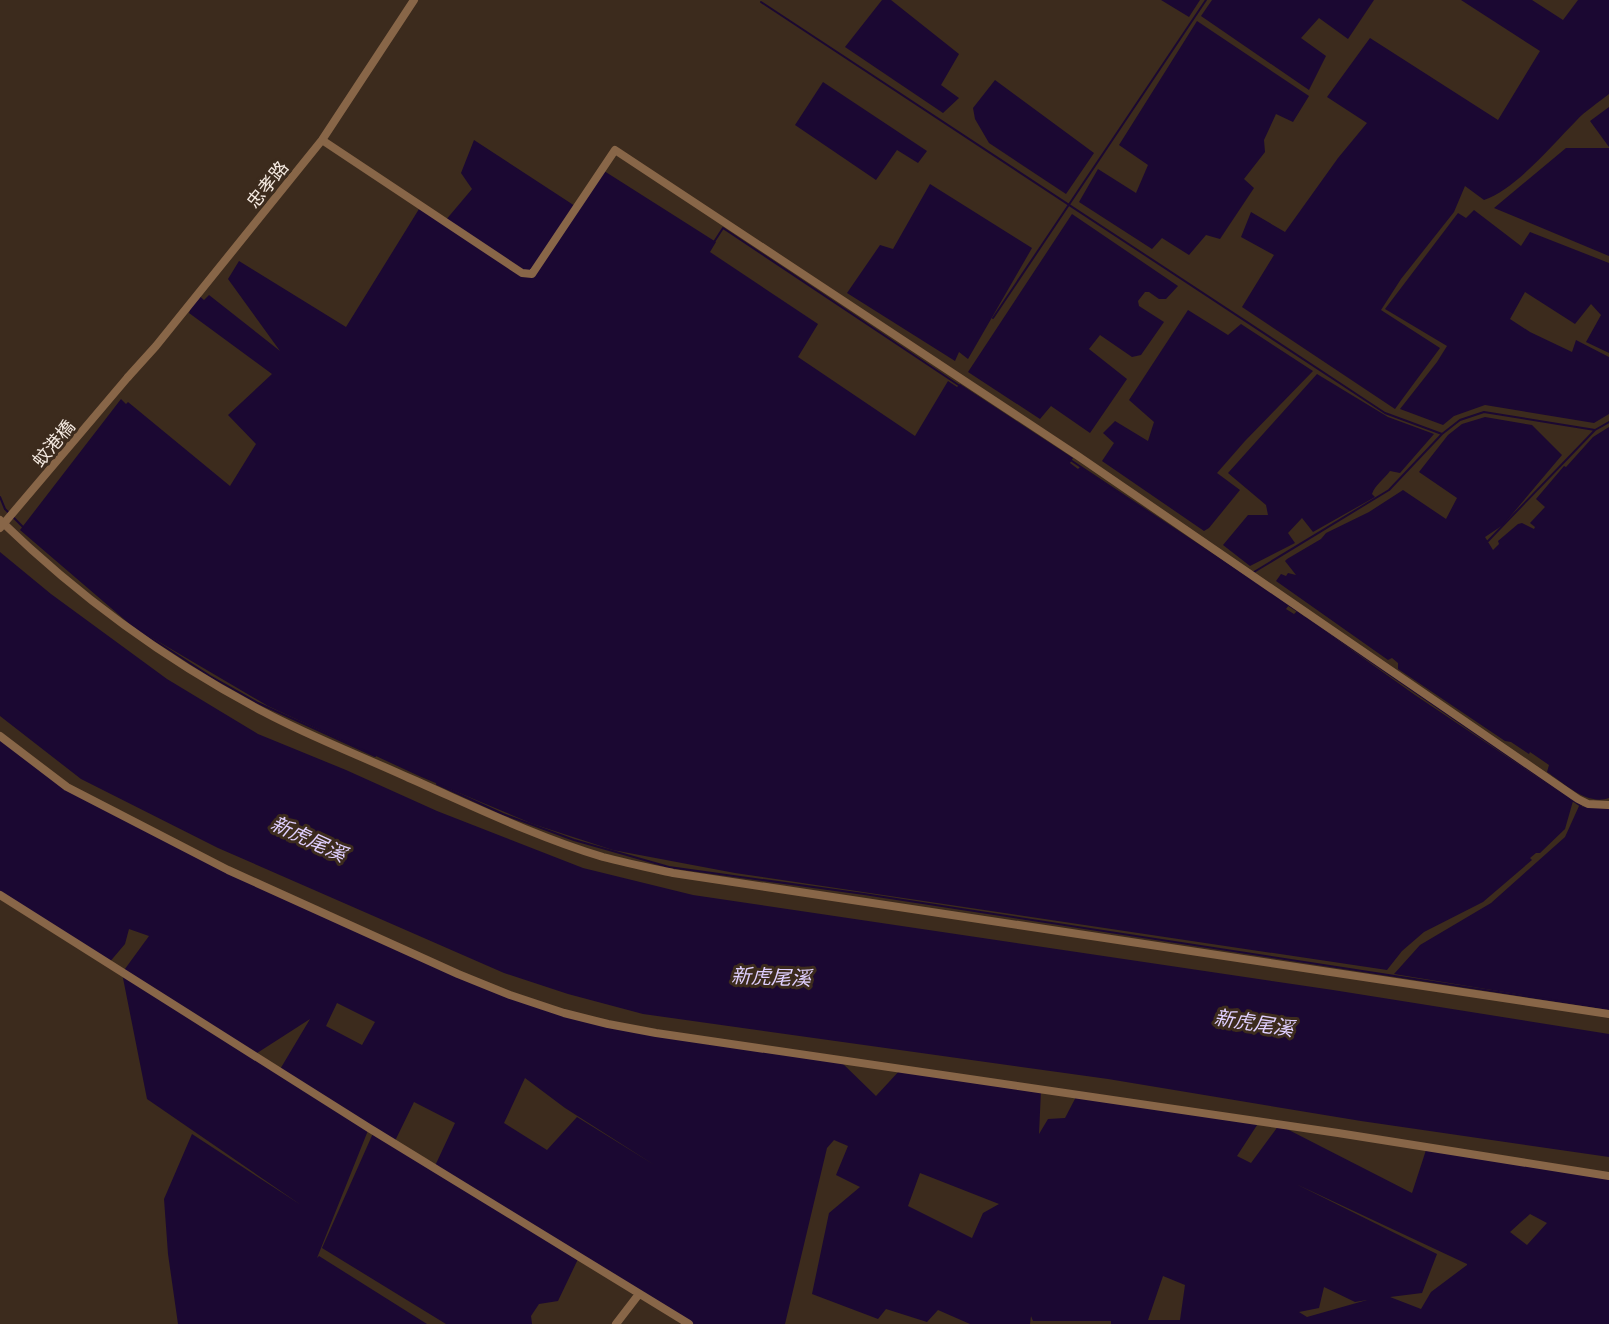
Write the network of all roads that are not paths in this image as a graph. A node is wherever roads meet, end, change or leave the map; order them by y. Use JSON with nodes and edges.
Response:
{"nodes":[{"id":1,"x":414,"y":0,"type":"edge"},
{"id":2,"x":322,"y":140,"type":"junction"},
{"id":3,"x":128,"y":377,"type":"joint"},
{"id":4,"x":0,"y":520,"type":"edge"},
{"id":5,"x":0,"y":528,"type":"edge"},
{"id":6,"x":0,"y":736,"type":"edge"},
{"id":7,"x":1609,"y":805,"type":"edge"},
{"id":8,"x":0,"y":895,"type":"edge"},
{"id":9,"x":1609,"y":1014,"type":"edge"},
{"id":10,"x":1609,"y":1176,"type":"edge"},
{"id":11,"x":639,"y":1294,"type":"junction"},
{"id":12,"x":615,"y":1324,"type":"edge"},
{"id":13,"x":689,"y":1324,"type":"edge"}],
"edges":[{"from":1,"to":2,"type":"street","name":"忠孝路"},
{"from":2,"to":3,"type":"street","name":"忠孝路"},
{"from":2,"to":7,"type":"street"},
{"from":3,"to":5,"type":"street","name":"蚊港橋","bridge":true},
{"from":4,"to":9,"type":"street"},
{"from":6,"to":10,"type":"street"},
{"from":8,"to":11,"type":"street"},
{"from":11,"to":12,"type":"street"},
{"from":11,"to":13,"type":"street"}]}
